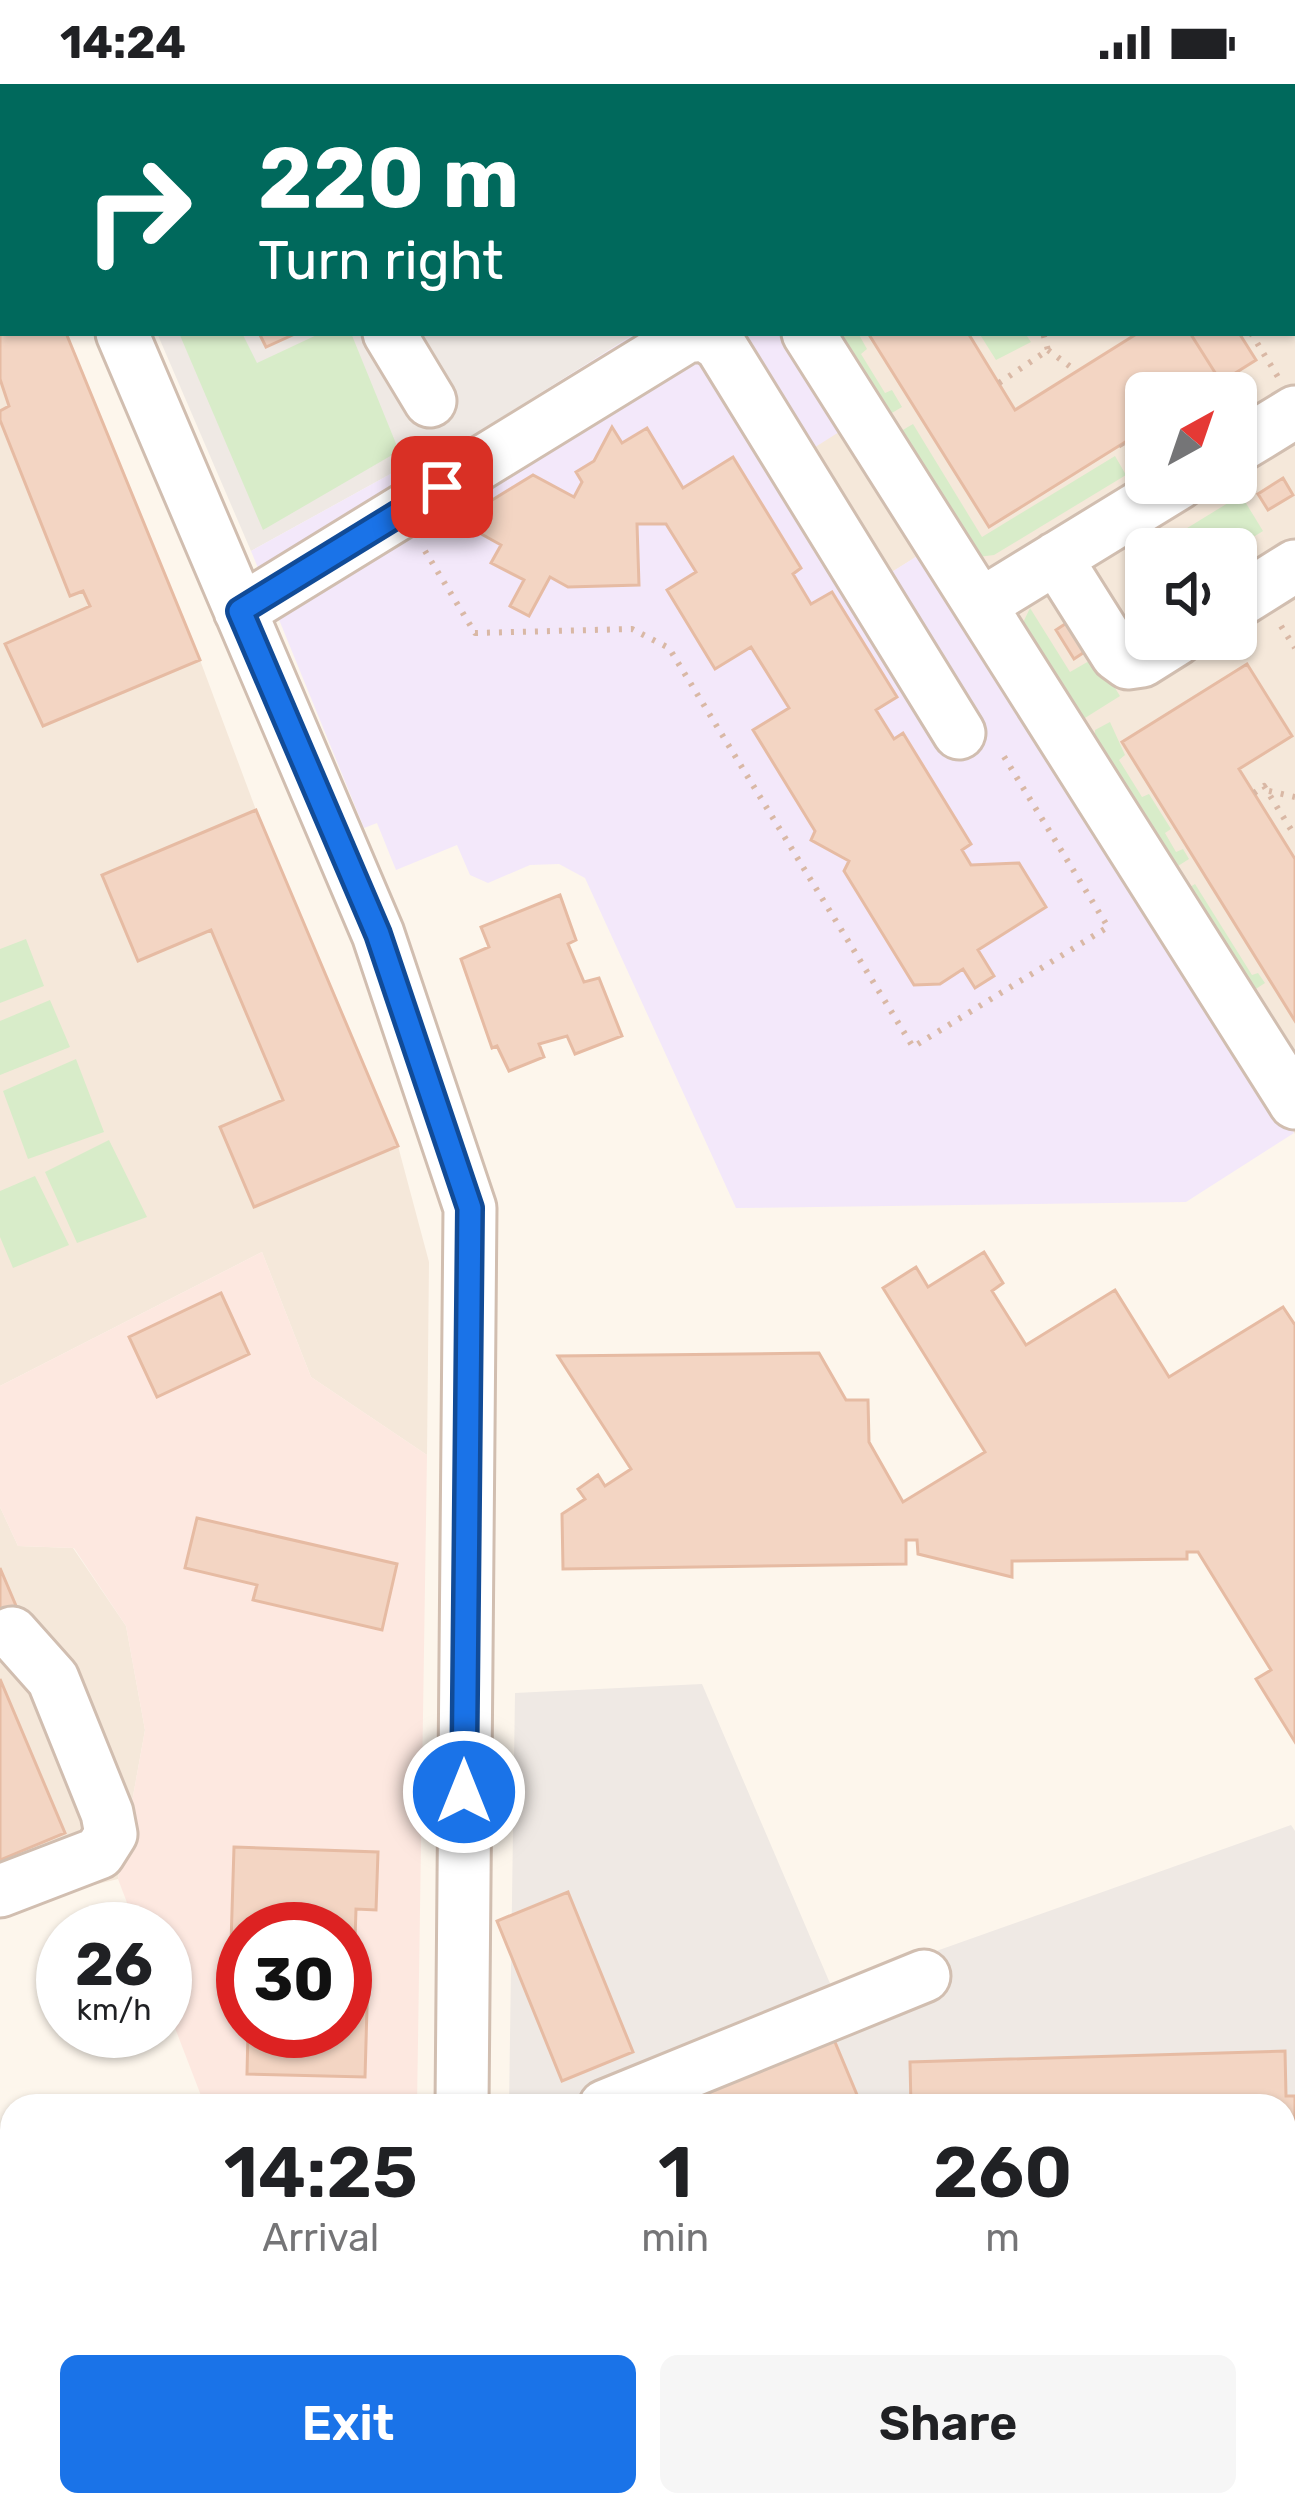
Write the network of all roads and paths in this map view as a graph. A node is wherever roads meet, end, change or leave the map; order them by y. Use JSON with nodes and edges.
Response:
{"nodes":[{"id":1,"x":123,"y":336,"type":"edge"},
{"id":2,"x":391,"y":336,"type":"edge"},
{"id":3,"x":692,"y":336,"type":"edge"},
{"id":4,"x":708,"y":336,"type":"edge"},
{"id":5,"x":810,"y":336,"type":"edge"},
{"id":6,"x":1044,"y":336,"type":"edge"},
{"id":7,"x":1253,"y":336,"type":"edge"},
{"id":8,"x":1048,"y":350,"type":"junction"},
{"id":9,"x":1076,"y":371,"type":"dead end"},
{"id":10,"x":999,"y":382,"type":"dead end"},
{"id":11,"x":430,"y":400,"type":"dead end"},
{"id":12,"x":1291,"y":401,"type":"edge"},
{"id":13,"x":1257,"y":430,"type":"edge"},
{"id":14,"x":1145,"y":504,"type":"edge"},
{"id":15,"x":401,"y":512,"type":"junction"},
{"id":16,"x":1056,"y":558,"type":"junction"},
{"id":17,"x":1295,"y":566,"type":"edge"},
{"id":18,"x":980,"y":605,"type":"junction"},
{"id":19,"x":1257,"y":609,"type":"edge"},
{"id":20,"x":240,"y":611,"type":"junction"},
{"id":21,"x":1257,"y":611,"type":"edge"},
{"id":22,"x":1295,"y":648,"type":"edge"},
{"id":23,"x":1144,"y":660,"type":"edge"},
{"id":24,"x":959,"y":733,"type":"joint"},
{"id":25,"x":1267,"y":791,"type":"junction"},
{"id":26,"x":1254,"y":793,"type":"dead end"},
{"id":27,"x":1295,"y":797,"type":"edge"},
{"id":28,"x":1295,"y":836,"type":"edge"},
{"id":29,"x":1295,"y":1103,"type":"edge"},
{"id":30,"x":12,"y":1633,"type":"dead end"},
{"id":31,"x":0,"y":1891,"type":"edge"},
{"id":32,"x":924,"y":1976,"type":"dead end"},
{"id":33,"x":462,"y":2094,"type":"edge"},
{"id":34,"x":634,"y":2094,"type":"edge"}],
"edges":[{"from":1,"to":20,"type":"street"},
{"from":2,"to":11,"type":"street"},
{"from":3,"to":15,"type":"street"},
{"from":4,"to":24,"type":"street"},
{"from":5,"to":18,"type":"street"},
{"from":6,"to":8,"type":"path"},
{"from":7,"to":12,"type":"path"},
{"from":8,"to":9,"type":"path"},
{"from":8,"to":10,"type":"path"},
{"from":12,"to":13,"type":"street"},
{"from":14,"to":16,"type":"street"},
{"from":15,"to":20,"type":"street"},
{"from":15,"to":24,"type":"path"},
{"from":16,"to":18,"type":"street"},
{"from":16,"to":23,"type":"street"},
{"from":17,"to":19,"type":"street"},
{"from":18,"to":29,"type":"street"},
{"from":20,"to":33,"type":"street"},
{"from":21,"to":22,"type":"path"},
{"from":25,"to":26,"type":"path"},
{"from":25,"to":27,"type":"path"},
{"from":25,"to":28,"type":"path"},
{"from":30,"to":31,"type":"street"},
{"from":32,"to":34,"type":"street"}]}
